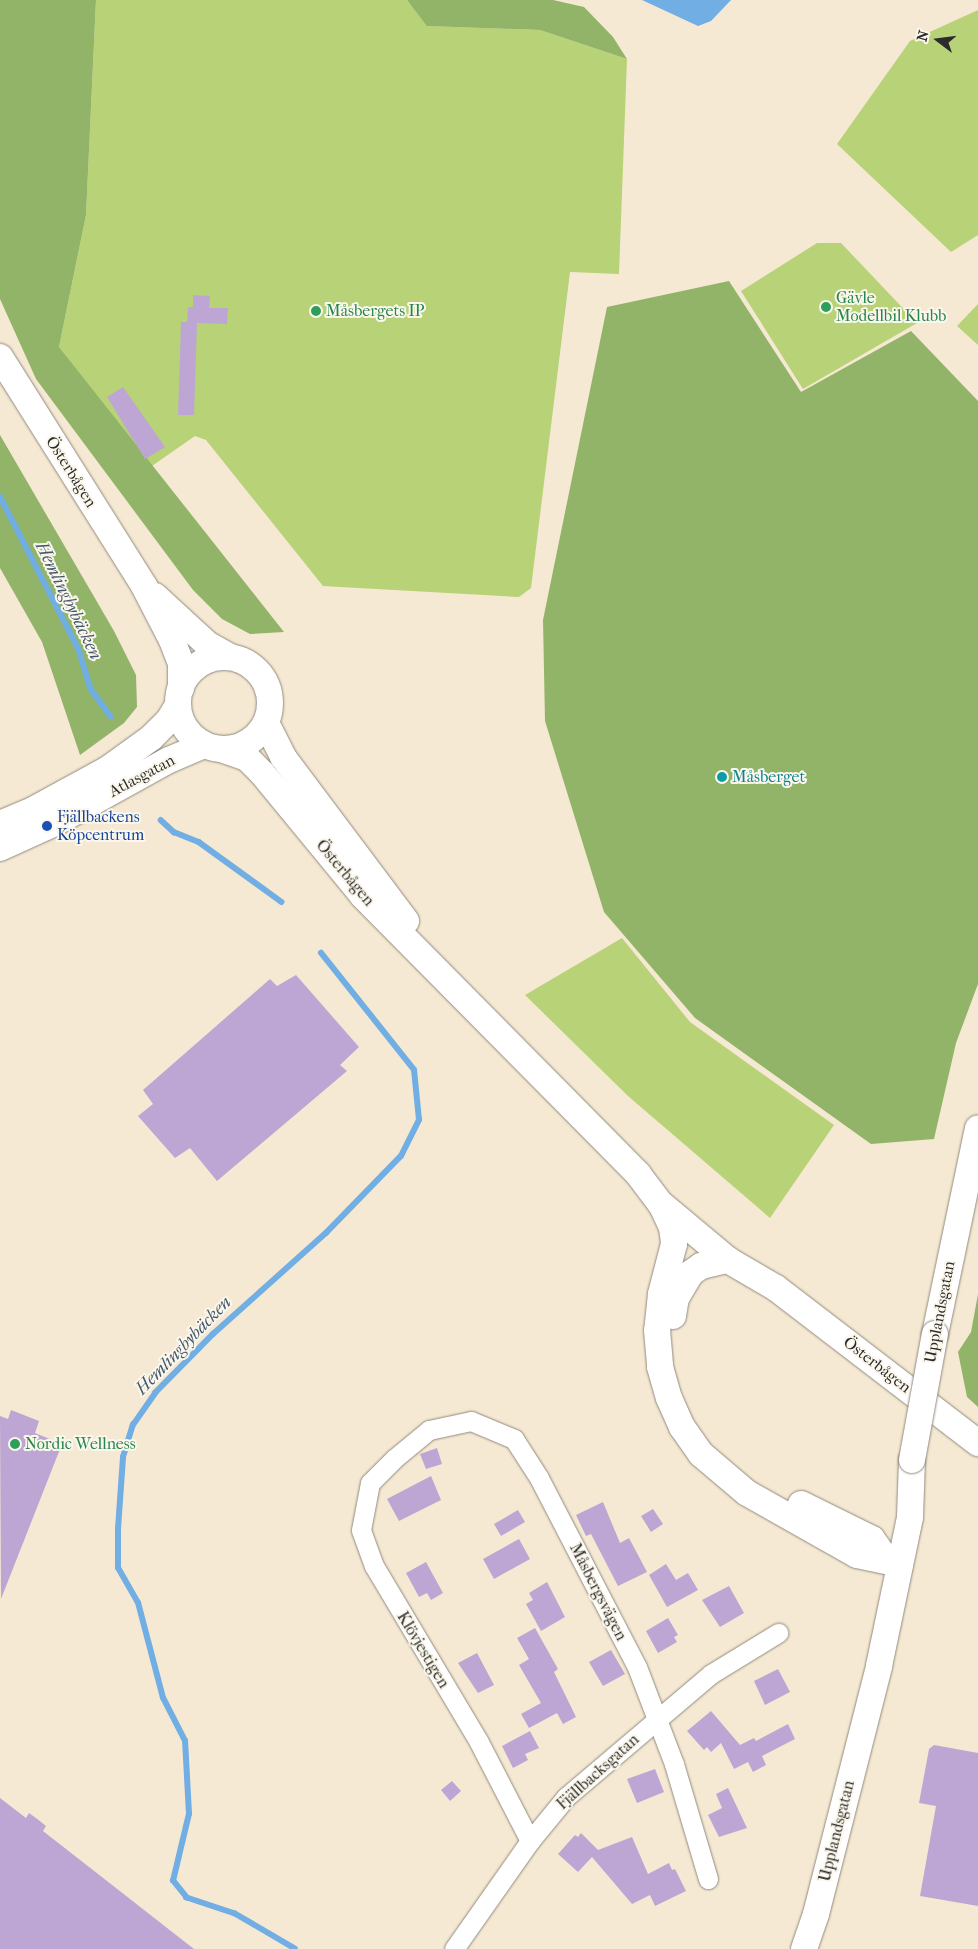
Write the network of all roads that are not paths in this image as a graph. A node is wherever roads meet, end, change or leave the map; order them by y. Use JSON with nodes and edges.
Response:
{"nodes":[{"id":1,"x":0,"y":357,"type":"edge"},
{"id":2,"x":144,"y":586,"type":"junction"},
{"id":3,"x":230,"y":657,"type":"junction"},
{"id":4,"x":180,"y":696,"type":"junction"},
{"id":5,"x":266,"y":723,"type":"junction"},
{"id":6,"x":213,"y":747,"type":"junction"},
{"id":7,"x":0,"y":824,"type":"edge"},
{"id":8,"x":0,"y":848,"type":"edge"},
{"id":9,"x":467,"y":1004,"type":"junction"},
{"id":10,"x":978,"y":1128,"type":"edge"},
{"id":11,"x":974,"y":1154,"type":"edge"},
{"id":12,"x":638,"y":1174,"type":"junction"},
{"id":13,"x":661,"y":1204,"type":"junction"},
{"id":14,"x":728,"y":1260,"type":"junction"},
{"id":15,"x":776,"y":1288,"type":"junction"},
{"id":16,"x":978,"y":1443,"type":"edge"},
{"id":17,"x":395,"y":1458,"type":"joint"},
{"id":18,"x":893,"y":1561,"type":"junction"},
{"id":19,"x":778,"y":1633,"type":"dead end"},
{"id":20,"x":659,"y":1718,"type":"junction"},
{"id":21,"x":530,"y":1841,"type":"junction"},
{"id":22,"x":708,"y":1879,"type":"dead end"},
{"id":23,"x":454,"y":1949,"type":"edge"},
{"id":24,"x":804,"y":1949,"type":"edge"}],
"edges":[{"from":1,"to":2,"type":"main road","name":"Österbågen"},
{"from":2,"to":3,"type":"main road","name":"Österbågen"},
{"from":2,"to":4,"type":"main road","name":"Österbågen"},
{"from":3,"to":4,"type":"main road"},
{"from":3,"to":5,"type":"main road"},
{"from":4,"to":6,"type":"main road"},
{"from":4,"to":7,"type":"main road","name":"Atlasgatan"},
{"from":5,"to":6,"type":"main road"},
{"from":5,"to":9,"type":"main road","name":"Österbågen"},
{"from":6,"to":8,"type":"main road","name":"Atlasgatan"},
{"from":6,"to":9,"type":"main road","name":"Österbågen"},
{"from":9,"to":12,"type":"main road","name":"Österbågen"},
{"from":10,"to":11,"type":"main road","name":"Upplandsgatan"},
{"from":11,"to":18,"type":"main road","name":"Upplandsgatan","bridge":true},
{"from":12,"to":13,"type":"main road","name":"Österbågen"},
{"from":12,"to":15,"type":"main road","name":"Österbågen"},
{"from":13,"to":14,"type":"main road","name":"Österbågen"},
{"from":13,"to":18,"type":"main road"},
{"from":14,"to":15,"type":"main road","name":"Österbågen"},
{"from":14,"to":18,"type":"main road"},
{"from":15,"to":16,"type":"main road","name":"Österbågen"},
{"from":17,"to":20,"type":"street","name":"Måsbergsvägen"},
{"from":17,"to":21,"type":"street","name":"Klövjestigen"},
{"from":18,"to":24,"type":"main road","name":"Upplandsgatan"},
{"from":19,"to":20,"type":"street","name":"Fjällbacksgatan"},
{"from":20,"to":21,"type":"street","name":"Fjällbacksgatan"},
{"from":20,"to":22,"type":"street","name":"Måsbergsvägen"},
{"from":21,"to":23,"type":"street","name":"Fjällbacksgatan"}]}
